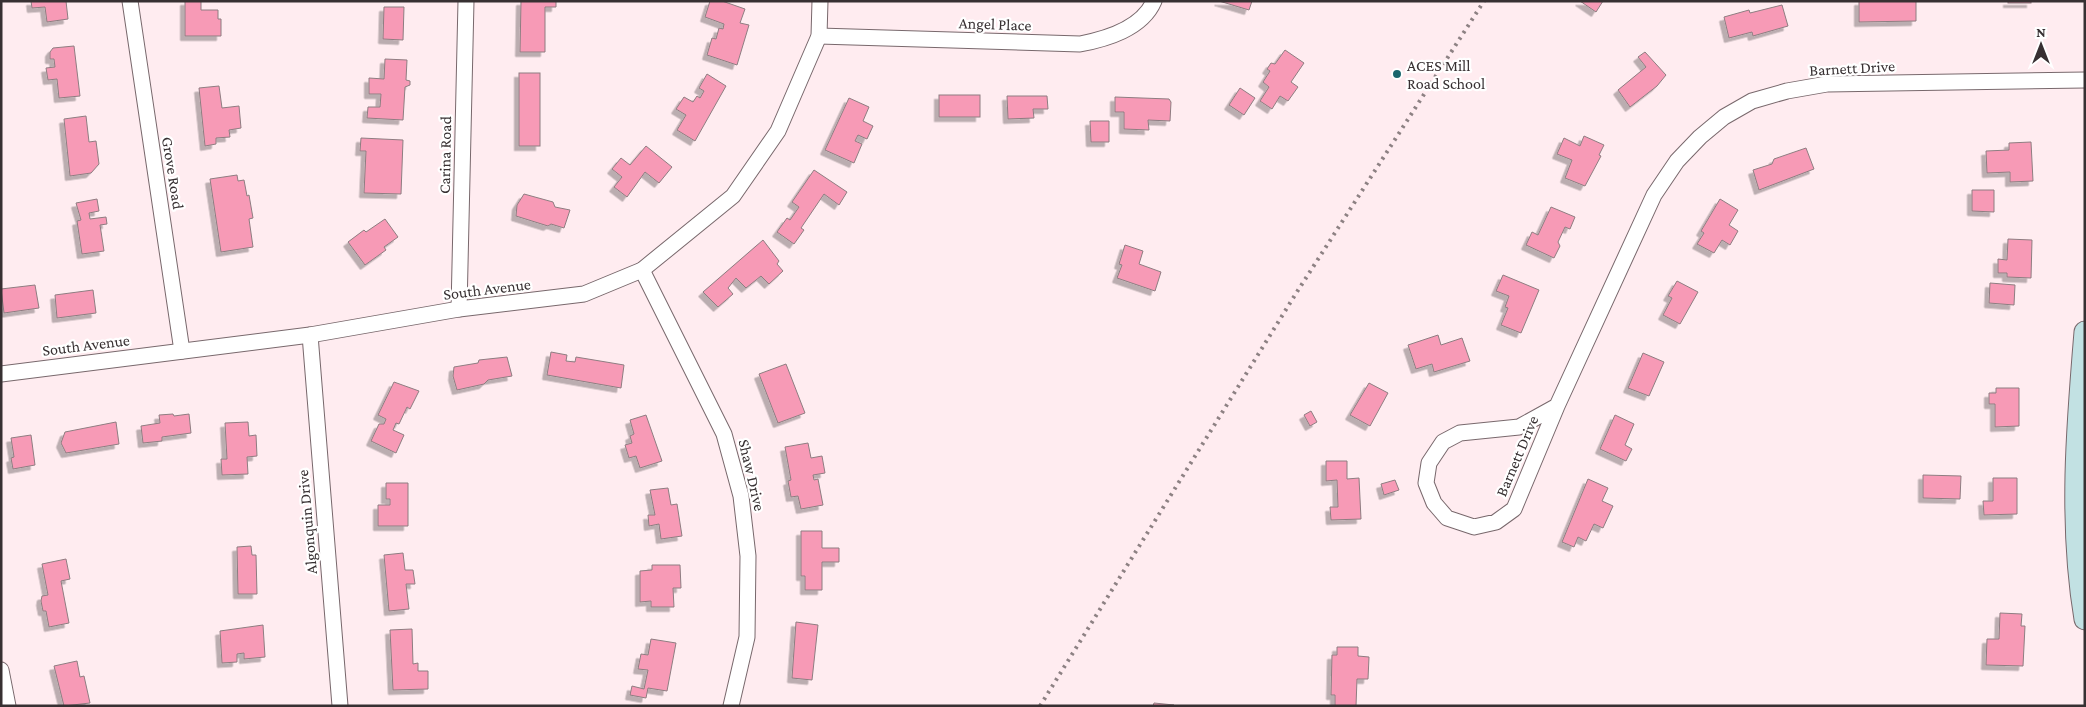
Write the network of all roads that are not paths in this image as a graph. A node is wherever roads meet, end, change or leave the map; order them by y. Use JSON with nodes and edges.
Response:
{"nodes":[{"id":1,"x":130,"y":1,"type":"edge"},
{"id":2,"x":466,"y":1,"type":"edge"},
{"id":3,"x":820,"y":1,"type":"edge"},
{"id":4,"x":1154,"y":1,"type":"edge"},
{"id":5,"x":819,"y":36,"type":"junction"},
{"id":6,"x":2085,"y":80,"type":"edge"},
{"id":7,"x":642,"y":270,"type":"junction"},
{"id":8,"x":459,"y":309,"type":"junction"},
{"id":9,"x":2085,"y":332,"type":"edge"},
{"id":10,"x":310,"y":335,"type":"junction"},
{"id":11,"x":182,"y":351,"type":"junction"},
{"id":12,"x":1,"y":374,"type":"edge"},
{"id":13,"x":1557,"y":406,"type":"junction"},
{"id":14,"x":2084,"y":607,"type":"edge"},
{"id":15,"x":1,"y":670,"type":"edge"},
{"id":16,"x":8,"y":706,"type":"edge"},
{"id":17,"x":340,"y":706,"type":"edge"},
{"id":18,"x":731,"y":706,"type":"edge"}],
"edges":[{"from":1,"to":11,"type":"street","name":"Grove Road"},
{"from":2,"to":8,"type":"street","name":"Carina Road"},
{"from":3,"to":5,"type":"street","name":"South Avenue"},
{"from":4,"to":5,"type":"street","name":"Angel Place"},
{"from":5,"to":7,"type":"street","name":"South Avenue"},
{"from":6,"to":13,"type":"street","name":"Barnett Drive"},
{"from":7,"to":8,"type":"street","name":"South Avenue"},
{"from":7,"to":18,"type":"street","name":"Shaw Drive"},
{"from":8,"to":10,"type":"street","name":"South Avenue"},
{"from":9,"to":14,"type":"street"},
{"from":10,"to":11,"type":"street","name":"South Avenue"},
{"from":10,"to":17,"type":"street","name":"Algonquin Drive"},
{"from":11,"to":12,"type":"street","name":"South Avenue"},
{"from":13,"to":13,"type":"street","name":"Barnett Drive"},
{"from":15,"to":16,"type":"street"}]}
